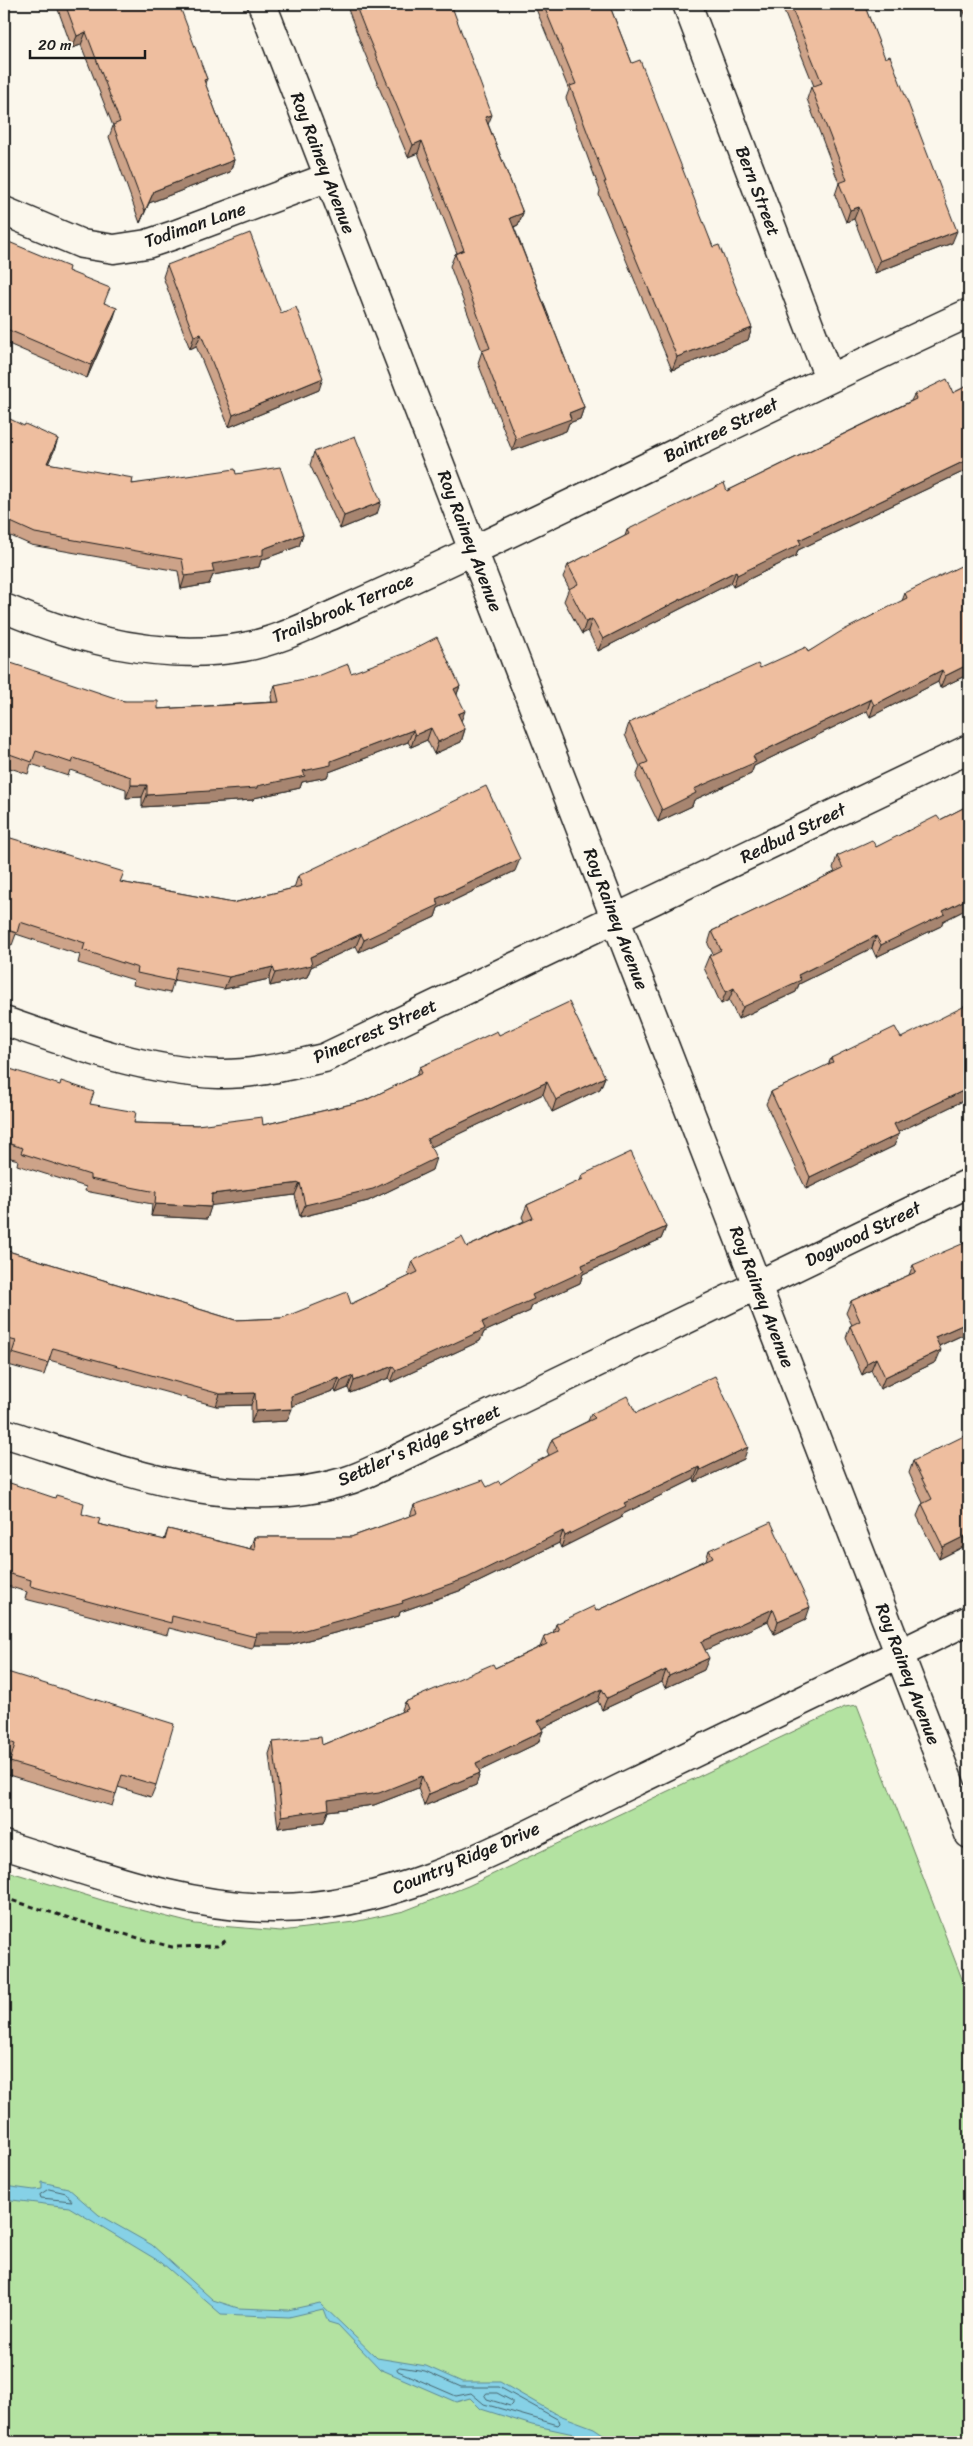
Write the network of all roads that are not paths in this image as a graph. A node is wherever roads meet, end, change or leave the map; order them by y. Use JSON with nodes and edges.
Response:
{"nodes":[{"id":1,"x":262,"y":4,"type":"edge"},
{"id":2,"x":687,"y":4,"type":"edge"},
{"id":3,"x":329,"y":177,"type":"junction"},
{"id":4,"x":4,"y":211,"type":"edge"},
{"id":5,"x":969,"y":313,"type":"edge"},
{"id":6,"x":829,"y":378,"type":"junction"},
{"id":7,"x":474,"y":550,"type":"junction"},
{"id":8,"x":4,"y":608,"type":"edge"},
{"id":9,"x":969,"y":748,"type":"edge"},
{"id":10,"x":616,"y":917,"type":"junction"},
{"id":11,"x":4,"y":1021,"type":"edge"},
{"id":12,"x":969,"y":1184,"type":"edge"},
{"id":13,"x":757,"y":1285,"type":"junction"},
{"id":14,"x":4,"y":1433,"type":"edge"},
{"id":15,"x":969,"y":1620,"type":"edge"},
{"id":16,"x":900,"y":1653,"type":"junction"},
{"id":17,"x":969,"y":1834,"type":"edge"},
{"id":18,"x":4,"y":1845,"type":"edge"}],
"edges":[{"from":1,"to":3,"type":"street","name":"Roy Rainey Avenue"},
{"from":2,"to":6,"type":"street","name":"Bern Street"},
{"from":3,"to":4,"type":"street","name":"Todiman Lane"},
{"from":3,"to":7,"type":"street","name":"Roy Rainey Avenue"},
{"from":5,"to":6,"type":"street","name":"Baintree Street"},
{"from":6,"to":7,"type":"street","name":"Baintree Street"},
{"from":7,"to":8,"type":"street","name":"Trailsbrook Terrace"},
{"from":7,"to":10,"type":"street","name":"Roy Rainey Avenue"},
{"from":9,"to":10,"type":"street","name":"Redbud Street"},
{"from":10,"to":11,"type":"street","name":"Pinecrest Street"},
{"from":10,"to":13,"type":"street","name":"Roy Rainey Avenue"},
{"from":12,"to":13,"type":"street","name":"Dogwood Street"},
{"from":13,"to":14,"type":"street","name":"Settler's Ridge Street"},
{"from":13,"to":16,"type":"street","name":"Roy Rainey Avenue"},
{"from":15,"to":16,"type":"street","name":"Country Ridge Drive"},
{"from":16,"to":17,"type":"street","name":"Roy Rainey Avenue"},
{"from":16,"to":18,"type":"street","name":"Country Ridge Drive"}]}
